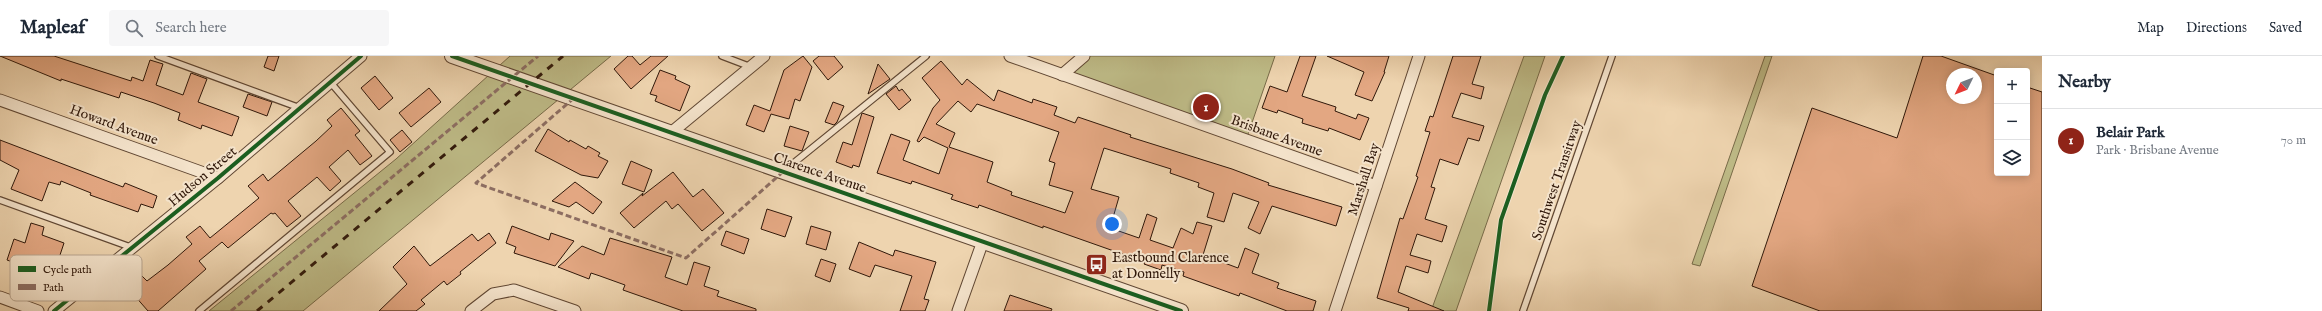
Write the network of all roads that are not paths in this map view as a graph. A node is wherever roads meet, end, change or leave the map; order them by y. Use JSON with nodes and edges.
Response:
{"nodes":[{"id":1,"x":158,"y":56,"type":"edge"},
{"id":2,"x":361,"y":56,"type":"edge"},
{"id":3,"x":452,"y":56,"type":"edge"},
{"id":4,"x":722,"y":56,"type":"edge"},
{"id":5,"x":764,"y":56,"type":"edge"},
{"id":6,"x":926,"y":56,"type":"edge"},
{"id":7,"x":1010,"y":56,"type":"edge"},
{"id":8,"x":1084,"y":56,"type":"edge"},
{"id":9,"x":1419,"y":56,"type":"edge"},
{"id":10,"x":1612,"y":56,"type":"edge"},
{"id":11,"x":751,"y":67,"type":"junction"},
{"id":12,"x":1062,"y":75,"type":"junction"},
{"id":13,"x":331,"y":82,"type":"junction"},
{"id":14,"x":0,"y":100,"type":"edge"},
{"id":15,"x":300,"y":108,"type":"junction"},
{"id":16,"x":672,"y":132,"type":"junction"},
{"id":17,"x":784,"y":171,"type":"junction"},
{"id":18,"x":218,"y":178,"type":"junction"},
{"id":19,"x":1376,"y":186,"type":"junction"},
{"id":20,"x":0,"y":200,"type":"edge"},
{"id":21,"x":983,"y":241,"type":"junction"},
{"id":22,"x":133,"y":248,"type":"junction"},
{"id":23,"x":124,"y":255,"type":"edge"},
{"id":24,"x":0,"y":297,"type":"edge"},
{"id":25,"x":10,"y":301,"type":"edge"},
{"id":26,"x":11,"y":301,"type":"edge"},
{"id":27,"x":67,"y":301,"type":"edge"},
{"id":28,"x":38,"y":311,"type":"edge"},
{"id":29,"x":54,"y":311,"type":"edge"},
{"id":30,"x":199,"y":311,"type":"edge"},
{"id":31,"x":471,"y":311,"type":"edge"},
{"id":32,"x":576,"y":311,"type":"edge"},
{"id":33,"x":958,"y":311,"type":"edge"},
{"id":34,"x":1181,"y":311,"type":"edge"},
{"id":35,"x":1335,"y":311,"type":"edge"},
{"id":36,"x":1523,"y":311,"type":"edge"}],
"edges":[{"from":1,"to":15,"type":"lane"},
{"from":2,"to":13,"type":"street","name":"Hudson Street"},
{"from":3,"to":16,"type":"street","name":"Clarence Avenue"},
{"from":4,"to":11,"type":"lane"},
{"from":5,"to":11,"type":"street"},
{"from":6,"to":17,"type":"lane"},
{"from":7,"to":12,"type":"street","name":"Brisbane Avenue"},
{"from":8,"to":12,"type":"street"},
{"from":9,"to":19,"type":"street","name":"Marshall Bay"},
{"from":10,"to":36,"type":"lane","name":"Southwest Transitway"},
{"from":11,"to":16,"type":"street"},
{"from":12,"to":19,"type":"street","name":"Brisbane Avenue"},
{"from":13,"to":15,"type":"street","name":"Hudson Street"},
{"from":13,"to":30,"type":"lane"},
{"from":14,"to":18,"type":"street","name":"Howard Avenue"},
{"from":15,"to":18,"type":"street","name":"Hudson Street"},
{"from":16,"to":17,"type":"street","name":"Clarence Avenue"},
{"from":17,"to":21,"type":"street","name":"Clarence Avenue"},
{"from":18,"to":22,"type":"street","name":"Hudson Street"},
{"from":19,"to":35,"type":"street","name":"Marshall Bay"},
{"from":20,"to":22,"type":"lane"},
{"from":21,"to":33,"type":"street"},
{"from":21,"to":34,"type":"street","name":"Clarence Avenue"},
{"from":22,"to":23,"type":"street","name":"Hudson Street"},
{"from":24,"to":25,"type":"street"},
{"from":26,"to":28,"type":"street"},
{"from":27,"to":29,"type":"street","name":"Hudson Street"},
{"from":31,"to":32,"type":"street"}]}
